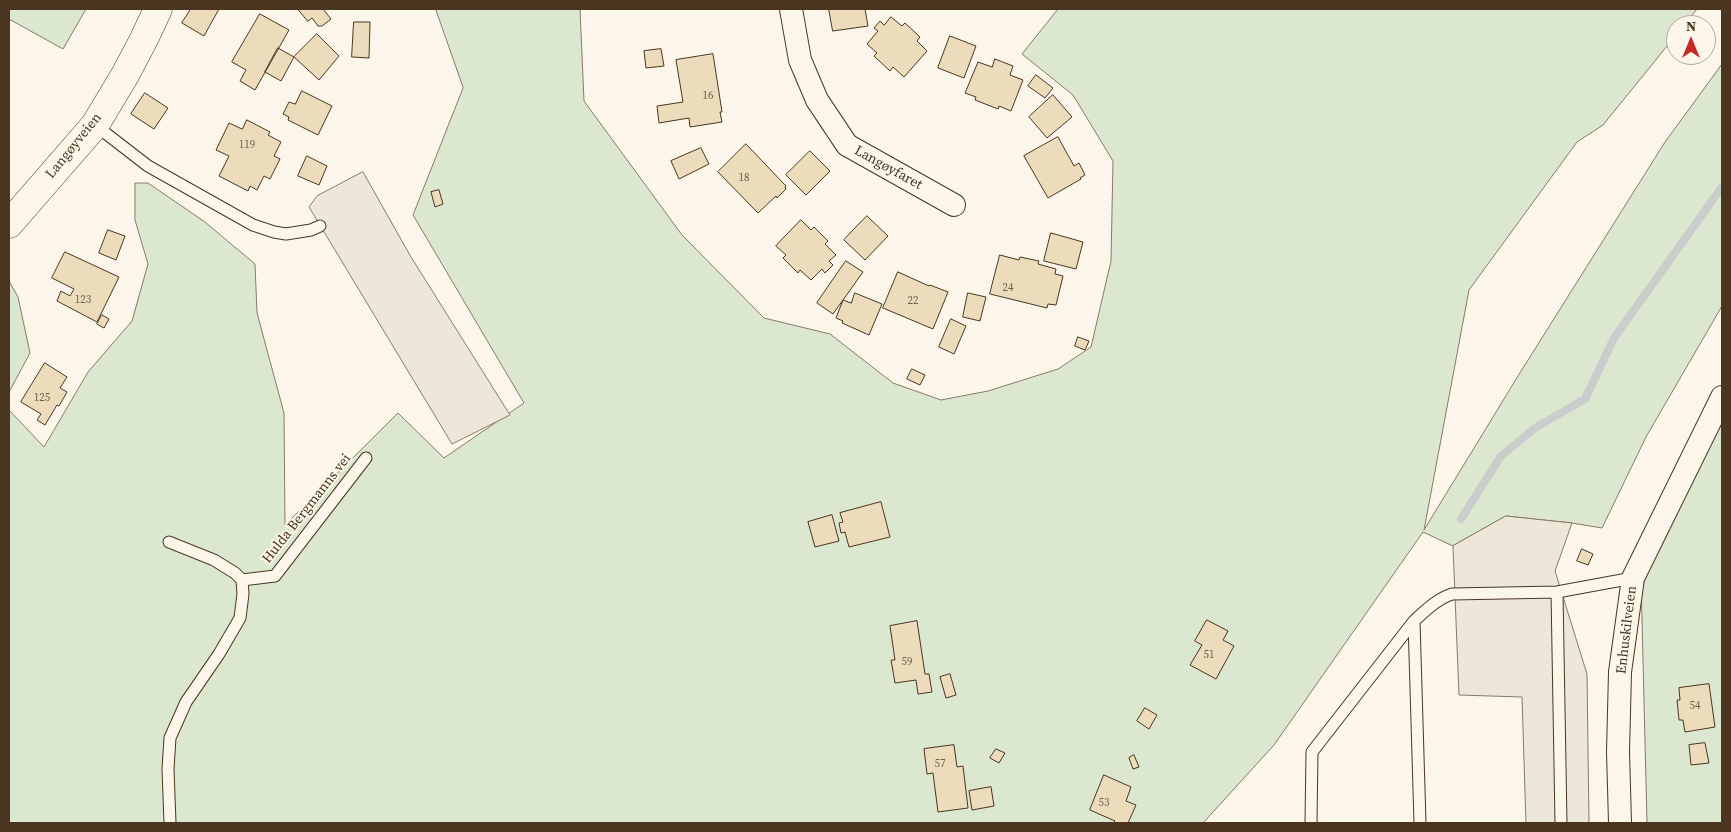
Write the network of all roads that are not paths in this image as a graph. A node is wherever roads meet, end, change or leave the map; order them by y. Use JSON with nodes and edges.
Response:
{"nodes":[{"id":1,"x":158,"y":9,"type":"edge"},
{"id":2,"x":791,"y":9,"type":"edge"},
{"id":3,"x":94,"y":125,"type":"junction"},
{"id":4,"x":954,"y":205,"type":"dead end"},
{"id":5,"x":16,"y":215,"type":"edge"},
{"id":6,"x":320,"y":226,"type":"dead end"},
{"id":7,"x":1722,"y":397,"type":"edge"},
{"id":8,"x":366,"y":458,"type":"dead end"},
{"id":9,"x":169,"y":542,"type":"dead end"},
{"id":10,"x":1633,"y":578,"type":"junction"},
{"id":11,"x":242,"y":580,"type":"junction"},
{"id":12,"x":1557,"y":592,"type":"junction"},
{"id":13,"x":1414,"y":621,"type":"junction"},
{"id":14,"x":170,"y":823,"type":"edge"},
{"id":15,"x":1311,"y":823,"type":"edge"},
{"id":16,"x":1420,"y":823,"type":"edge"},
{"id":17,"x":1561,"y":823,"type":"edge"},
{"id":18,"x":1620,"y":823,"type":"edge"}],
"edges":[{"from":1,"to":3,"type":"main road","name":"Langøyveien"},
{"from":2,"to":4,"type":"street","name":"Langøyfaret"},
{"from":3,"to":5,"type":"main road","name":"Langøyveien"},
{"from":3,"to":6,"type":"lane"},
{"from":7,"to":10,"type":"street","name":"Enhuskilveien"},
{"from":8,"to":11,"type":"lane","name":"Hulda Bergmanns vei"},
{"from":9,"to":11,"type":"lane"},
{"from":10,"to":12,"type":"lane"},
{"from":10,"to":18,"type":"street","name":"Enhuskilveien"},
{"from":11,"to":14,"type":"lane"},
{"from":12,"to":13,"type":"lane"},
{"from":12,"to":17,"type":"lane"},
{"from":13,"to":15,"type":"lane"},
{"from":13,"to":16,"type":"lane"}]}
